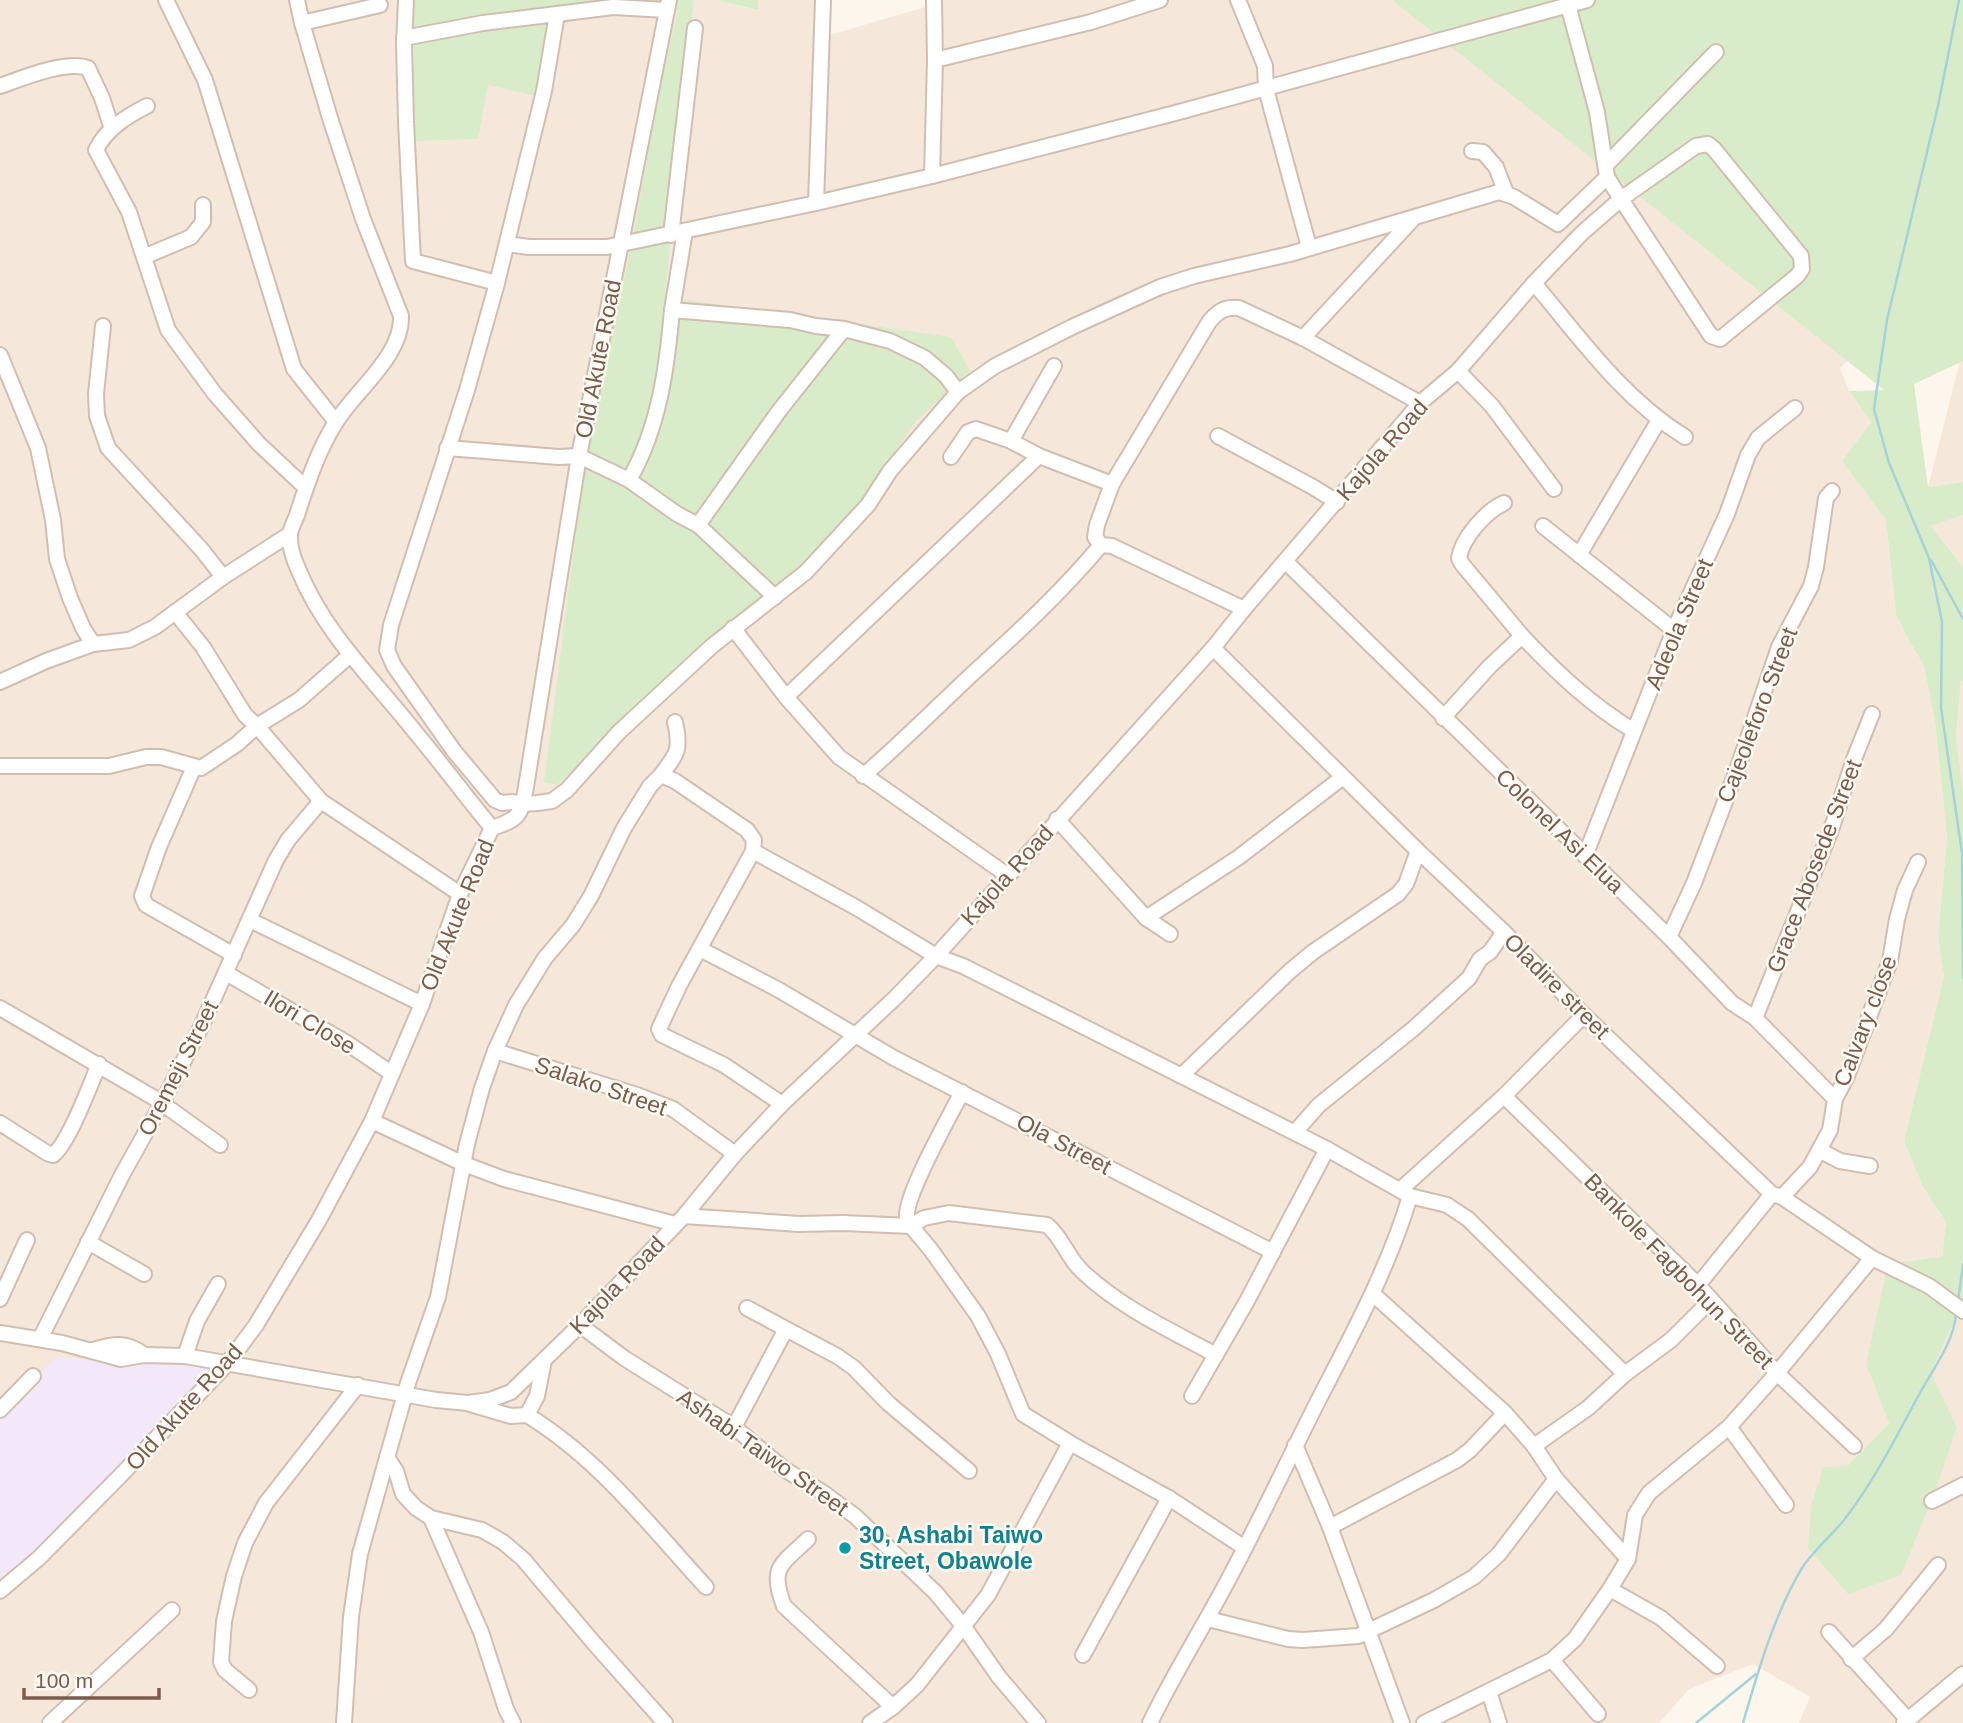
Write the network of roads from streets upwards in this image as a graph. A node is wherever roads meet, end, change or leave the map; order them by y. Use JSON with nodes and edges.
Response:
{"nodes":[{"id":1,"x":166,"y":0,"type":"edge"},
{"id":2,"x":297,"y":0,"type":"edge"},
{"id":3,"x":406,"y":0,"type":"edge"},
{"id":4,"x":823,"y":0,"type":"edge"},
{"id":5,"x":934,"y":0,"type":"edge"},
{"id":6,"x":1160,"y":0,"type":"edge"},
{"id":7,"x":1238,"y":0,"type":"edge"},
{"id":8,"x":1587,"y":0,"type":"edge"},
{"id":9,"x":380,"y":5,"type":"dead end"},
{"id":10,"x":668,"y":5,"type":"edge"},
{"id":11,"x":1568,"y":5,"type":"junction"},
{"id":12,"x":557,"y":14,"type":"junction"},
{"id":13,"x":302,"y":23,"type":"junction"},
{"id":14,"x":695,"y":28,"type":"dead end"},
{"id":15,"x":404,"y":38,"type":"junction"},
{"id":16,"x":1716,"y":52,"type":"dead end"},
{"id":17,"x":935,"y":60,"type":"junction"},
{"id":18,"x":0,"y":86,"type":"edge"},
{"id":19,"x":1266,"y":89,"type":"junction"},
{"id":20,"x":147,"y":106,"type":"dead end"},
{"id":21,"x":112,"y":129,"type":"junction"},
{"id":22,"x":1472,"y":151,"type":"dead end"},
{"id":23,"x":1607,"y":171,"type":"junction"},
{"id":24,"x":932,"y":176,"type":"junction"},
{"id":25,"x":1506,"y":193,"type":"junction"},
{"id":26,"x":1621,"y":199,"type":"junction"},
{"id":27,"x":816,"y":203,"type":"junction"},
{"id":28,"x":203,"y":205,"type":"dead end"},
{"id":29,"x":1415,"y":217,"type":"junction"},
{"id":30,"x":678,"y":233,"type":"junction"},
{"id":31,"x":621,"y":243,"type":"junction"},
{"id":32,"x":507,"y":244,"type":"junction"},
{"id":33,"x":1309,"y":247,"type":"junction"},
{"id":34,"x":145,"y":256,"type":"junction"},
{"id":35,"x":497,"y":283,"type":"junction"},
{"id":36,"x":1534,"y":283,"type":"junction"},
{"id":37,"x":672,"y":310,"type":"junction"},
{"id":38,"x":103,"y":326,"type":"dead end"},
{"id":39,"x":844,"y":328,"type":"junction"},
{"id":40,"x":1303,"y":338,"type":"junction"},
{"id":41,"x":0,"y":355,"type":"edge"},
{"id":42,"x":1054,"y":366,"type":"dead end"},
{"id":43,"x":1458,"y":371,"type":"junction"},
{"id":44,"x":958,"y":392,"type":"junction"},
{"id":45,"x":1420,"y":403,"type":"junction"},
{"id":46,"x":1795,"y":408,"type":"dead end"},
{"id":47,"x":1659,"y":420,"type":"junction"},
{"id":48,"x":336,"y":422,"type":"junction"},
{"id":49,"x":1218,"y":436,"type":"dead end"},
{"id":50,"x":1685,"y":437,"type":"dead end"},
{"id":51,"x":1011,"y":441,"type":"junction"},
{"id":52,"x":447,"y":448,"type":"junction"},
{"id":53,"x":579,"y":456,"type":"junction"},
{"id":54,"x":1039,"y":456,"type":"junction"},
{"id":55,"x":951,"y":457,"type":"dead end"},
{"id":56,"x":629,"y":480,"type":"junction"},
{"id":57,"x":1112,"y":484,"type":"junction"},
{"id":58,"x":305,"y":487,"type":"junction"},
{"id":59,"x":1554,"y":489,"type":"dead end"},
{"id":60,"x":1832,"y":491,"type":"dead end"},
{"id":61,"x":1337,"y":502,"type":"junction"},
{"id":62,"x":1504,"y":503,"type":"dead end"},
{"id":63,"x":698,"y":525,"type":"junction"},
{"id":64,"x":1543,"y":526,"type":"dead end"},
{"id":65,"x":290,"y":534,"type":"junction"},
{"id":66,"x":1101,"y":545,"type":"junction"},
{"id":67,"x":1579,"y":555,"type":"junction"},
{"id":68,"x":1285,"y":561,"type":"junction"},
{"id":69,"x":223,"y":577,"type":"junction"},
{"id":70,"x":775,"y":597,"type":"junction"},
{"id":71,"x":1244,"y":609,"type":"junction"},
{"id":72,"x":175,"y":612,"type":"junction"},
{"id":73,"x":733,"y":628,"type":"junction"},
{"id":74,"x":1674,"y":629,"type":"junction"},
{"id":75,"x":1522,"y":636,"type":"junction"},
{"id":76,"x":93,"y":644,"type":"junction"},
{"id":77,"x":1213,"y":648,"type":"junction"},
{"id":78,"x":349,"y":656,"type":"junction"},
{"id":79,"x":0,"y":682,"type":"edge"},
{"id":80,"x":786,"y":697,"type":"junction"},
{"id":81,"x":1872,"y":714,"type":"dead end"},
{"id":82,"x":1443,"y":718,"type":"junction"},
{"id":83,"x":675,"y":722,"type":"dead end"},
{"id":84,"x":257,"y":726,"type":"junction"},
{"id":85,"x":1634,"y":731,"type":"junction"},
{"id":86,"x":0,"y":766,"type":"edge"},
{"id":87,"x":194,"y":767,"type":"junction"},
{"id":88,"x":662,"y":775,"type":"junction"},
{"id":89,"x":863,"y":776,"type":"junction"},
{"id":90,"x":1343,"y":777,"type":"junction"},
{"id":91,"x":321,"y":802,"type":"junction"},
{"id":92,"x":523,"y":804,"type":"junction"},
{"id":93,"x":1057,"y":819,"type":"junction"},
{"id":94,"x":492,"y":828,"type":"junction"},
{"id":95,"x":753,"y":851,"type":"junction"},
{"id":96,"x":1418,"y":851,"type":"junction"},
{"id":97,"x":1585,"y":856,"type":"junction"},
{"id":98,"x":1917,"y":862,"type":"dead end"},
{"id":99,"x":1007,"y":875,"type":"junction"},
{"id":100,"x":460,"y":894,"type":"junction"},
{"id":101,"x":1146,"y":918,"type":"junction"},
{"id":102,"x":250,"y":920,"type":"junction"},
{"id":103,"x":1504,"y":932,"type":"junction"},
{"id":104,"x":1170,"y":934,"type":"dead end"},
{"id":105,"x":1669,"y":937,"type":"junction"},
{"id":106,"x":700,"y":949,"type":"junction"},
{"id":107,"x":234,"y":955,"type":"junction"},
{"id":108,"x":936,"y":956,"type":"junction"},
{"id":109,"x":226,"y":973,"type":"junction"},
{"id":110,"x":422,"y":1004,"type":"junction"},
{"id":111,"x":0,"y":1008,"type":"edge"},
{"id":112,"x":1584,"y":1015,"type":"junction"},
{"id":113,"x":1755,"y":1018,"type":"junction"},
{"id":114,"x":854,"y":1036,"type":"junction"},
{"id":115,"x":495,"y":1051,"type":"junction"},
{"id":116,"x":99,"y":1065,"type":"junction"},
{"id":117,"x":391,"y":1073,"type":"junction"},
{"id":118,"x":1181,"y":1076,"type":"junction"},
{"id":119,"x":962,"y":1092,"type":"junction"},
{"id":120,"x":1504,"y":1096,"type":"junction"},
{"id":121,"x":1835,"y":1099,"type":"junction"},
{"id":122,"x":162,"y":1103,"type":"junction"},
{"id":123,"x":782,"y":1104,"type":"junction"},
{"id":124,"x":372,"y":1121,"type":"junction"},
{"id":125,"x":0,"y":1123,"type":"edge"},
{"id":126,"x":1294,"y":1132,"type":"junction"},
{"id":127,"x":220,"y":1145,"type":"dead end"},
{"id":128,"x":1327,"y":1149,"type":"junction"},
{"id":129,"x":1821,"y":1151,"type":"junction"},
{"id":130,"x":736,"y":1154,"type":"junction"},
{"id":131,"x":464,"y":1164,"type":"junction"},
{"id":132,"x":1870,"y":1166,"type":"dead end"},
{"id":133,"x":1405,"y":1193,"type":"junction"},
{"id":134,"x":1777,"y":1196,"type":"junction"},
{"id":135,"x":679,"y":1220,"type":"junction"},
{"id":136,"x":911,"y":1226,"type":"junction"},
{"id":137,"x":27,"y":1240,"type":"dead end"},
{"id":138,"x":88,"y":1242,"type":"junction"},
{"id":139,"x":1273,"y":1252,"type":"junction"},
{"id":140,"x":1872,"y":1258,"type":"junction"},
{"id":141,"x":144,"y":1275,"type":"dead end"},
{"id":142,"x":218,"y":1284,"type":"dead end"},
{"id":143,"x":1698,"y":1285,"type":"junction"},
{"id":144,"x":1373,"y":1294,"type":"junction"},
{"id":145,"x":0,"y":1299,"type":"edge"},
{"id":146,"x":1711,"y":1300,"type":"junction"},
{"id":147,"x":747,"y":1308,"type":"dead end"},
{"id":148,"x":1963,"y":1311,"type":"edge"},
{"id":149,"x":580,"y":1325,"type":"junction"},
{"id":150,"x":786,"y":1329,"type":"junction"},
{"id":151,"x":0,"y":1333,"type":"edge"},
{"id":152,"x":40,"y":1339,"type":"junction"},
{"id":153,"x":1216,"y":1355,"type":"junction"},
{"id":154,"x":184,"y":1356,"type":"junction"},
{"id":155,"x":544,"y":1360,"type":"junction"},
{"id":156,"x":227,"y":1364,"type":"junction"},
{"id":157,"x":1777,"y":1373,"type":"junction"},
{"id":158,"x":1625,"y":1374,"type":"junction"},
{"id":159,"x":33,"y":1376,"type":"dead end"},
{"id":160,"x":358,"y":1385,"type":"junction"},
{"id":161,"x":405,"y":1396,"type":"junction"},
{"id":162,"x":1192,"y":1396,"type":"dead end"},
{"id":163,"x":468,"y":1404,"type":"junction"},
{"id":164,"x":0,"y":1410,"type":"edge"},
{"id":165,"x":1505,"y":1413,"type":"junction"},
{"id":166,"x":527,"y":1415,"type":"junction"},
{"id":167,"x":734,"y":1427,"type":"junction"},
{"id":168,"x":1729,"y":1427,"type":"junction"},
{"id":169,"x":1070,"y":1443,"type":"junction"},
{"id":170,"x":1295,"y":1446,"type":"junction"},
{"id":171,"x":1534,"y":1446,"type":"junction"},
{"id":172,"x":1854,"y":1446,"type":"dead end"},
{"id":173,"x":387,"y":1457,"type":"junction"},
{"id":174,"x":969,"y":1471,"type":"dead end"},
{"id":175,"x":1556,"y":1479,"type":"junction"},
{"id":176,"x":1963,"y":1485,"type":"edge"},
{"id":177,"x":1169,"y":1498,"type":"junction"},
{"id":178,"x":1932,"y":1501,"type":"dead end"},
{"id":179,"x":1786,"y":1505,"type":"dead end"},
{"id":180,"x":431,"y":1518,"type":"junction"},
{"id":181,"x":1330,"y":1527,"type":"junction"},
{"id":182,"x":808,"y":1539,"type":"dead end"},
{"id":183,"x":1245,"y":1548,"type":"junction"},
{"id":184,"x":1628,"y":1559,"type":"junction"},
{"id":185,"x":1938,"y":1565,"type":"dead end"},
{"id":186,"x":706,"y":1587,"type":"dead end"},
{"id":187,"x":1610,"y":1589,"type":"junction"},
{"id":188,"x":0,"y":1591,"type":"edge"},
{"id":189,"x":172,"y":1609,"type":"dead end"},
{"id":190,"x":1208,"y":1619,"type":"junction"},
{"id":191,"x":964,"y":1627,"type":"junction"},
{"id":192,"x":1368,"y":1631,"type":"junction"},
{"id":193,"x":1829,"y":1632,"type":"dead end"},
{"id":194,"x":1083,"y":1655,"type":"dead end"},
{"id":195,"x":1851,"y":1659,"type":"junction"},
{"id":196,"x":1552,"y":1660,"type":"junction"},
{"id":197,"x":1717,"y":1666,"type":"dead end"},
{"id":198,"x":1963,"y":1674,"type":"edge"},
{"id":199,"x":249,"y":1690,"type":"dead end"},
{"id":200,"x":1489,"y":1692,"type":"junction"},
{"id":201,"x":893,"y":1707,"type":"junction"},
{"id":202,"x":1598,"y":1714,"type":"dead end"},
{"id":203,"x":1913,"y":1720,"type":"edge"},
{"id":204,"x":50,"y":1723,"type":"edge"},
{"id":205,"x":344,"y":1723,"type":"edge"},
{"id":206,"x":513,"y":1723,"type":"edge"},
{"id":207,"x":665,"y":1723,"type":"edge"},
{"id":208,"x":870,"y":1723,"type":"edge"},
{"id":209,"x":1038,"y":1723,"type":"edge"},
{"id":210,"x":1150,"y":1723,"type":"edge"},
{"id":211,"x":1402,"y":1723,"type":"edge"},
{"id":212,"x":1424,"y":1723,"type":"edge"},
{"id":213,"x":1499,"y":1723,"type":"edge"}],
"edges":[{"from":1,"to":48,"type":"street"},
{"from":2,"to":13,"type":"street"},
{"from":3,"to":15,"type":"street"},
{"from":4,"to":27,"type":"street"},
{"from":5,"to":17,"type":"street"},
{"from":6,"to":17,"type":"street"},
{"from":7,"to":19,"type":"street"},
{"from":8,"to":11,"type":"street"},
{"from":9,"to":13,"type":"street"},
{"from":10,"to":12,"type":"street"},
{"from":10,"to":31,"type":"street","name":"Old Akute Road"},
{"from":11,"to":19,"type":"street"},
{"from":11,"to":23,"type":"street"},
{"from":12,"to":15,"type":"street"},
{"from":12,"to":32,"type":"street"},
{"from":13,"to":48,"type":"street"},
{"from":14,"to":30,"type":"street"},
{"from":15,"to":35,"type":"street"},
{"from":16,"to":23,"type":"street"},
{"from":17,"to":24,"type":"street"},
{"from":18,"to":21,"type":"street"},
{"from":19,"to":24,"type":"street"},
{"from":19,"to":33,"type":"street"},
{"from":20,"to":21,"type":"street"},
{"from":21,"to":34,"type":"street"},
{"from":22,"to":25,"type":"street"},
{"from":23,"to":25,"type":"street"},
{"from":23,"to":26,"type":"street"},
{"from":24,"to":27,"type":"street"},
{"from":25,"to":29,"type":"street"},
{"from":26,"to":26,"type":"street","name":"Kajola Road"},
{"from":26,"to":36,"type":"street","name":"Kajola Road"},
{"from":27,"to":30,"type":"street"},
{"from":28,"to":34,"type":"street"},
{"from":29,"to":33,"type":"street"},
{"from":29,"to":40,"type":"street"},
{"from":30,"to":31,"type":"street"},
{"from":30,"to":37,"type":"street"},
{"from":31,"to":32,"type":"street"},
{"from":31,"to":53,"type":"street","name":"Old Akute Road"},
{"from":32,"to":35,"type":"street"},
{"from":33,"to":44,"type":"street"},
{"from":34,"to":58,"type":"street"},
{"from":35,"to":52,"type":"street"},
{"from":36,"to":43,"type":"street","name":"Kajola Road"},
{"from":36,"to":47,"type":"street"},
{"from":37,"to":39,"type":"street"},
{"from":37,"to":56,"type":"street"},
{"from":38,"to":69,"type":"street"},
{"from":39,"to":44,"type":"street"},
{"from":39,"to":63,"type":"street"},
{"from":40,"to":45,"type":"street"},
{"from":40,"to":57,"type":"street"},
{"from":41,"to":76,"type":"street"},
{"from":42,"to":51,"type":"street"},
{"from":43,"to":45,"type":"street","name":"Kajola Road"},
{"from":43,"to":59,"type":"street"},
{"from":44,"to":70,"type":"street"},
{"from":45,"to":61,"type":"street","name":"Kajola Road"},
{"from":46,"to":74,"type":"street","name":"Adeola Street"},
{"from":47,"to":50,"type":"street"},
{"from":47,"to":67,"type":"street"},
{"from":48,"to":58,"type":"street"},
{"from":49,"to":61,"type":"street"},
{"from":51,"to":54,"type":"street"},
{"from":51,"to":55,"type":"street"},
{"from":52,"to":53,"type":"street"},
{"from":52,"to":92,"type":"street"},
{"from":53,"to":56,"type":"street"},
{"from":53,"to":92,"type":"street","name":"Old Akute Road"},
{"from":54,"to":57,"type":"street"},
{"from":54,"to":80,"type":"street"},
{"from":56,"to":63,"type":"street"},
{"from":57,"to":66,"type":"street"},
{"from":58,"to":65,"type":"street"},
{"from":60,"to":105,"type":"street","name":"Cajeoleforo Street"},
{"from":61,"to":68,"type":"street","name":"Kajola Road"},
{"from":62,"to":75,"type":"street"},
{"from":63,"to":70,"type":"street"},
{"from":64,"to":67,"type":"street"},
{"from":65,"to":69,"type":"street"},
{"from":65,"to":78,"type":"street"},
{"from":66,"to":71,"type":"street"},
{"from":66,"to":89,"type":"street"},
{"from":67,"to":74,"type":"street"},
{"from":68,"to":71,"type":"street","name":"Kajola Road"},
{"from":68,"to":82,"type":"street","name":"Colonel Asi Elua"},
{"from":69,"to":72,"type":"street"},
{"from":70,"to":73,"type":"street"},
{"from":71,"to":77,"type":"street","name":"Kajola Road"},
{"from":72,"to":76,"type":"street"},
{"from":72,"to":84,"type":"street"},
{"from":73,"to":80,"type":"street"},
{"from":73,"to":92,"type":"street"},
{"from":74,"to":85,"type":"street","name":"Adeola Street"},
{"from":75,"to":82,"type":"street"},
{"from":75,"to":85,"type":"street"},
{"from":76,"to":79,"type":"street"},
{"from":77,"to":90,"type":"street","name":"Oladire street"},
{"from":77,"to":93,"type":"street","name":"Kajola Road"},
{"from":78,"to":84,"type":"street"},
{"from":78,"to":94,"type":"street"},
{"from":80,"to":89,"type":"street"},
{"from":81,"to":113,"type":"street","name":"Grace Abosede Street"},
{"from":82,"to":97,"type":"street","name":"Colonel Asi Elua"},
{"from":83,"to":88,"type":"street"},
{"from":84,"to":87,"type":"street"},
{"from":84,"to":91,"type":"street"},
{"from":85,"to":97,"type":"street","name":"Adeola Street"},
{"from":86,"to":87,"type":"street"},
{"from":87,"to":107,"type":"street"},
{"from":88,"to":95,"type":"street"},
{"from":88,"to":115,"type":"street"},
{"from":89,"to":99,"type":"street"},
{"from":90,"to":96,"type":"street","name":"Oladire street"},
{"from":90,"to":101,"type":"street"},
{"from":91,"to":100,"type":"street"},
{"from":91,"to":102,"type":"street","name":"Oremeji Street"},
{"from":92,"to":94,"type":"street","name":"Old Akute Road"},
{"from":93,"to":99,"type":"street","name":"Kajola Road"},
{"from":93,"to":101,"type":"street"},
{"from":94,"to":100,"type":"street","name":"Old Akute Road"},
{"from":95,"to":106,"type":"street"},
{"from":95,"to":108,"type":"street"},
{"from":96,"to":103,"type":"street","name":"Oladire street"},
{"from":96,"to":118,"type":"street"},
{"from":97,"to":105,"type":"street","name":"Colonel Asi Elua"},
{"from":98,"to":121,"type":"street","name":"Calvary close"},
{"from":99,"to":108,"type":"street","name":"Kajola Road"},
{"from":100,"to":110,"type":"street","name":"Old Akute Road"},
{"from":101,"to":104,"type":"street"},
{"from":102,"to":107,"type":"street","name":"Oremeji Street"},
{"from":102,"to":110,"type":"street"},
{"from":103,"to":112,"type":"street","name":"Oladire street"},
{"from":103,"to":126,"type":"street"},
{"from":105,"to":113,"type":"street","name":"Colonel Asi Elua"},
{"from":106,"to":114,"type":"street","name":"Ola Street"},
{"from":106,"to":123,"type":"street"},
{"from":107,"to":109,"type":"street","name":"Oremeji Street"},
{"from":108,"to":114,"type":"street","name":"Kajola Road"},
{"from":108,"to":118,"type":"street"},
{"from":109,"to":117,"type":"street","name":"Ilori Close"},
{"from":109,"to":122,"type":"street","name":"Oremeji Street"},
{"from":110,"to":117,"type":"street","name":"Old Akute Road"},
{"from":111,"to":116,"type":"street"},
{"from":112,"to":120,"type":"street"},
{"from":112,"to":134,"type":"street","name":"Oladire street"},
{"from":113,"to":121,"type":"street","name":"Colonel Asi Elua"},
{"from":114,"to":119,"type":"street","name":"Ola Street"},
{"from":114,"to":123,"type":"street","name":"Kajola Road"},
{"from":115,"to":130,"type":"street","name":"Salako Street"},
{"from":115,"to":131,"type":"street"},
{"from":116,"to":122,"type":"street"},
{"from":116,"to":125,"type":"street"},
{"from":117,"to":124,"type":"street","name":"Old Akute Road"},
{"from":118,"to":126,"type":"street"},
{"from":119,"to":136,"type":"street"},
{"from":119,"to":139,"type":"street","name":"Ola Street"},
{"from":120,"to":133,"type":"street"},
{"from":120,"to":143,"type":"street","name":"Bankole Fagbohun Street"},
{"from":121,"to":129,"type":"street","name":"Calvary close"},
{"from":122,"to":127,"type":"street"},
{"from":122,"to":138,"type":"street","name":"Oremeji Street"},
{"from":123,"to":130,"type":"street","name":"Kajola Road"},
{"from":124,"to":131,"type":"street"},
{"from":124,"to":156,"type":"street","name":"Old Akute Road"},
{"from":126,"to":128,"type":"street"},
{"from":128,"to":133,"type":"street"},
{"from":128,"to":139,"type":"street"},
{"from":129,"to":132,"type":"street"},
{"from":129,"to":134,"type":"street","name":"Calvary close"},
{"from":130,"to":135,"type":"street","name":"Kajola Road"},
{"from":131,"to":135,"type":"street"},
{"from":131,"to":161,"type":"street"},
{"from":133,"to":144,"type":"street"},
{"from":133,"to":158,"type":"street"},
{"from":134,"to":140,"type":"street","name":"Oladire street"},
{"from":134,"to":143,"type":"street","name":"Calvary close"},
{"from":135,"to":136,"type":"street"},
{"from":135,"to":149,"type":"street","name":"Kajola Road"},
{"from":136,"to":153,"type":"street"},
{"from":136,"to":169,"type":"street"},
{"from":137,"to":145,"type":"street"},
{"from":138,"to":141,"type":"street"},
{"from":138,"to":152,"type":"street","name":"Oremeji Street"},
{"from":139,"to":153,"type":"street"},
{"from":140,"to":148,"type":"street","name":"Oladire street"},
{"from":140,"to":157,"type":"street"},
{"from":142,"to":154,"type":"street"},
{"from":143,"to":146,"type":"street","name":"Bankole Fagbohun Street"},
{"from":144,"to":165,"type":"street"},
{"from":144,"to":170,"type":"street"},
{"from":146,"to":157,"type":"street","name":"Bankole Fagbohun Street"},
{"from":146,"to":158,"type":"street"},
{"from":147,"to":150,"type":"street"},
{"from":149,"to":155,"type":"street","name":"Kajola Road"},
{"from":149,"to":167,"type":"street","name":"Ashabi Taiwo Street"},
{"from":150,"to":167,"type":"street"},
{"from":150,"to":174,"type":"street"},
{"from":151,"to":152,"type":"street","name":"Kajola Road"},
{"from":152,"to":154,"type":"street","name":"Kajola Road"},
{"from":153,"to":162,"type":"street"},
{"from":154,"to":156,"type":"street","name":"Kajola Road"},
{"from":155,"to":163,"type":"street","name":"Kajola Road"},
{"from":155,"to":166,"type":"street"},
{"from":156,"to":160,"type":"street","name":"Kajola Road"},
{"from":156,"to":188,"type":"street","name":"Old Akute Road"},
{"from":157,"to":168,"type":"street"},
{"from":157,"to":172,"type":"street","name":"Bankole Fagbohun Street"},
{"from":158,"to":171,"type":"street"},
{"from":159,"to":164,"type":"street"},
{"from":160,"to":161,"type":"street","name":"Kajola Road"},
{"from":160,"to":199,"type":"street"},
{"from":161,"to":163,"type":"street","name":"Kajola Road"},
{"from":161,"to":173,"type":"street"},
{"from":163,"to":166,"type":"street"},
{"from":165,"to":171,"type":"street"},
{"from":165,"to":181,"type":"street"},
{"from":166,"to":186,"type":"street"},
{"from":167,"to":191,"type":"street","name":"Ashabi Taiwo Street"},
{"from":168,"to":179,"type":"street"},
{"from":168,"to":184,"type":"street"},
{"from":169,"to":177,"type":"street"},
{"from":169,"to":191,"type":"street"},
{"from":170,"to":181,"type":"street"},
{"from":170,"to":183,"type":"street"},
{"from":171,"to":175,"type":"street"},
{"from":173,"to":180,"type":"street"},
{"from":173,"to":205,"type":"street"},
{"from":175,"to":184,"type":"street"},
{"from":175,"to":192,"type":"street"},
{"from":176,"to":178,"type":"street"},
{"from":177,"to":183,"type":"street"},
{"from":177,"to":194,"type":"street"},
{"from":180,"to":206,"type":"street"},
{"from":180,"to":207,"type":"street"},
{"from":181,"to":192,"type":"street"},
{"from":182,"to":201,"type":"street"},
{"from":183,"to":190,"type":"street"},
{"from":184,"to":187,"type":"street"},
{"from":185,"to":195,"type":"street"},
{"from":187,"to":196,"type":"street"},
{"from":187,"to":197,"type":"street"},
{"from":189,"to":204,"type":"street"},
{"from":190,"to":192,"type":"street"},
{"from":190,"to":210,"type":"street"},
{"from":191,"to":201,"type":"street"},
{"from":191,"to":209,"type":"street","name":"Ashabi Taiwo Street"},
{"from":192,"to":211,"type":"street"},
{"from":193,"to":195,"type":"street"},
{"from":195,"to":203,"type":"street"},
{"from":196,"to":200,"type":"street"},
{"from":196,"to":202,"type":"street"},
{"from":198,"to":203,"type":"street"},
{"from":200,"to":212,"type":"street"},
{"from":200,"to":213,"type":"street"},
{"from":201,"to":208,"type":"street"}]}
